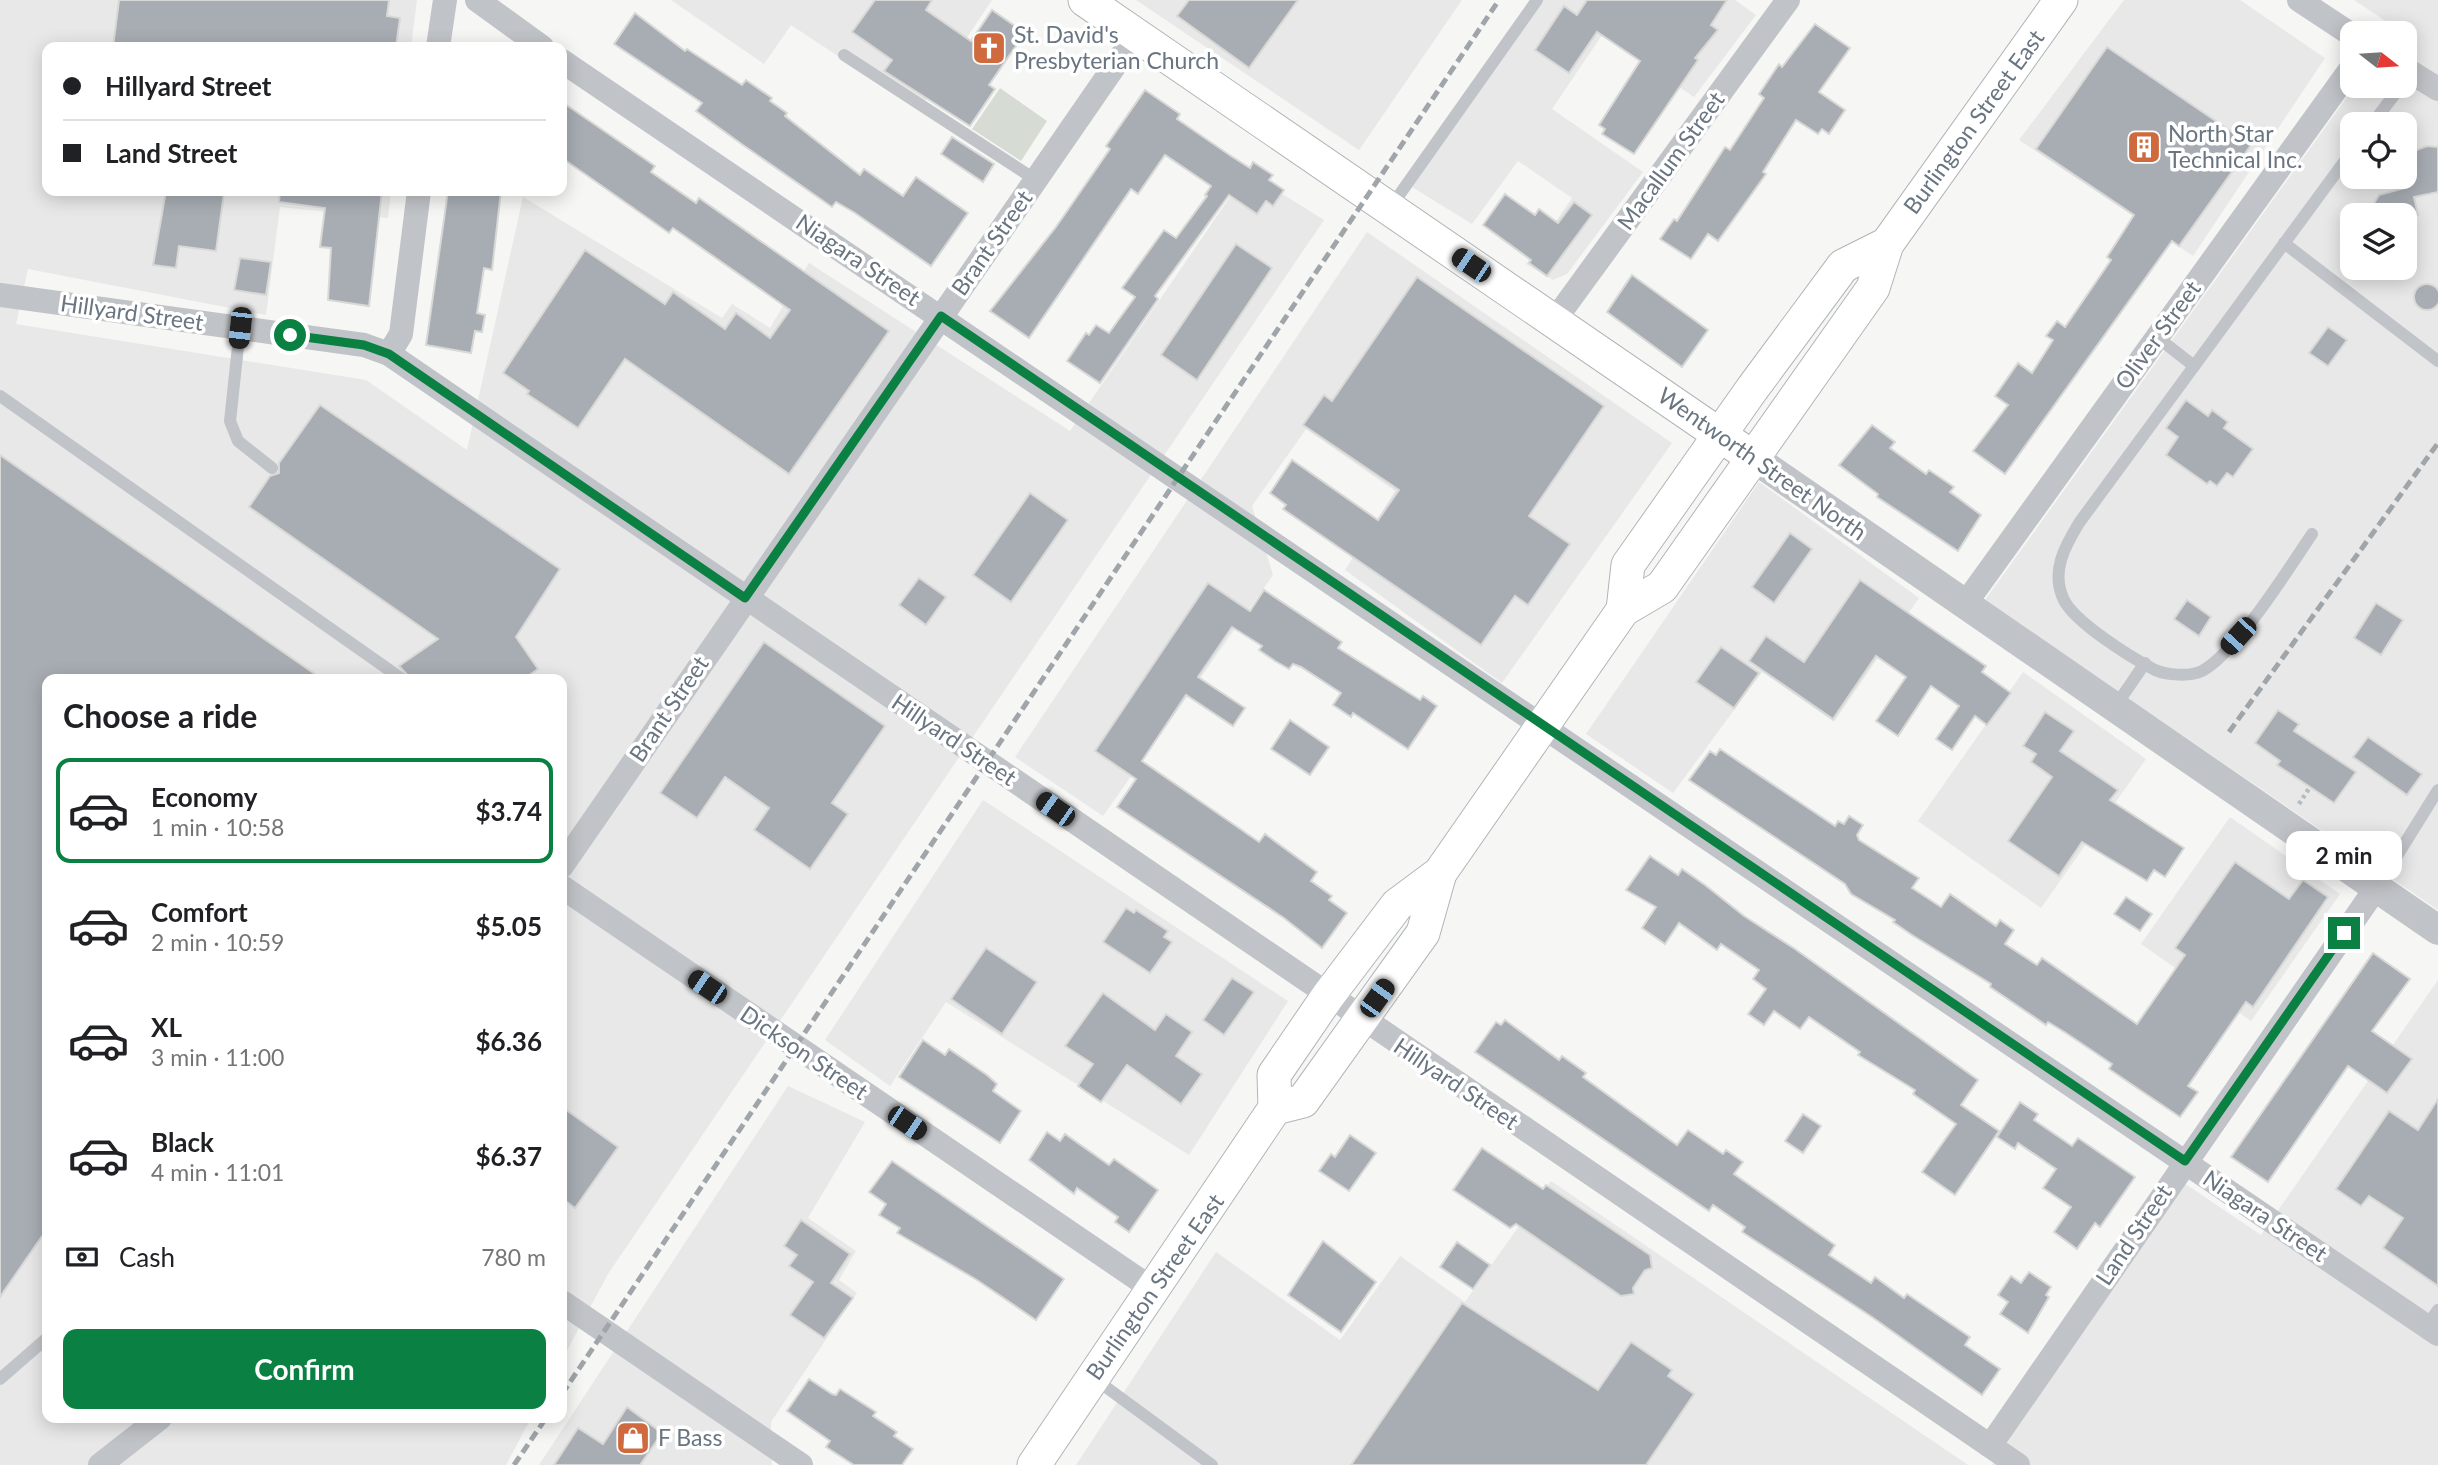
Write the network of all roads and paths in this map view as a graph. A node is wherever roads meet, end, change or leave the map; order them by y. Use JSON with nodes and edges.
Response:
{"nodes":[{"id":1,"x":445,"y":0,"type":"edge"},
{"id":2,"x":477,"y":0,"type":"edge"},
{"id":3,"x":1085,"y":0,"type":"edge"},
{"id":4,"x":1537,"y":0,"type":"edge"},
{"id":5,"x":1788,"y":0,"type":"edge"},
{"id":6,"x":2061,"y":0,"type":"edge"},
{"id":7,"x":2299,"y":0,"type":"edge"},
{"id":8,"x":2340,"y":27,"type":"edge"},
{"id":9,"x":1136,"y":35,"type":"junction"},
{"id":10,"x":439,"y":42,"type":"edge"},
{"id":11,"x":535,"y":42,"type":"edge"},
{"id":12,"x":844,"y":55,"type":"dead end"},
{"id":13,"x":567,"y":64,"type":"edge"},
{"id":14,"x":2417,"y":81,"type":"edge"},
{"id":15,"x":2340,"y":84,"type":"edge"},
{"id":16,"x":2438,"y":89,"type":"edge"},
{"id":17,"x":2340,"y":167,"type":"edge"},
{"id":18,"x":1036,"y":180,"type":"junction"},
{"id":19,"x":418,"y":196,"type":"edge"},
{"id":20,"x":1389,"y":210,"type":"junction"},
{"id":21,"x":2284,"y":243,"type":"junction"},
{"id":22,"x":1887,"y":244,"type":"junction"},
{"id":23,"x":0,"y":295,"type":"edge"},
{"id":24,"x":941,"y":316,"type":"junction"},
{"id":25,"x":1554,"y":321,"type":"junction"},
{"id":26,"x":240,"y":328,"type":"junction"},
{"id":27,"x":2157,"y":337,"type":"junction"},
{"id":28,"x":389,"y":354,"type":"junction"},
{"id":29,"x":2438,"y":361,"type":"edge"},
{"id":30,"x":2194,"y":366,"type":"junction"},
{"id":31,"x":0,"y":396,"type":"edge"},
{"id":32,"x":1720,"y":435,"type":"junction"},
{"id":33,"x":1752,"y":457,"type":"junction"},
{"id":34,"x":272,"y":468,"type":"dead end"},
{"id":35,"x":2312,"y":534,"type":"dead end"},
{"id":36,"x":745,"y":598,"type":"junction"},
{"id":37,"x":1965,"y":604,"type":"junction"},
{"id":38,"x":1623,"y":610,"type":"junction"},
{"id":39,"x":2145,"y":663,"type":"junction"},
{"id":40,"x":395,"y":674,"type":"edge"},
{"id":41,"x":2115,"y":708,"type":"junction"},
{"id":42,"x":1542,"y":726,"type":"junction"},
{"id":43,"x":2438,"y":790,"type":"edge"},
{"id":44,"x":567,"y":859,"type":"edge"},
{"id":45,"x":1440,"y":873,"type":"junction"},
{"id":46,"x":2376,"y":888,"type":"junction"},
{"id":47,"x":567,"y":890,"type":"edge"},
{"id":48,"x":2438,"y":930,"type":"edge"},
{"id":49,"x":1328,"y":996,"type":"junction"},
{"id":50,"x":1361,"y":1020,"type":"junction"},
{"id":51,"x":1275,"y":1108,"type":"junction"},
{"id":52,"x":2185,"y":1161,"type":"junction"},
{"id":53,"x":1151,"y":1288,"type":"junction"},
{"id":54,"x":567,"y":1305,"type":"edge"},
{"id":55,"x":2434,"y":1323,"type":"edge"},
{"id":56,"x":42,"y":1342,"type":"edge"},
{"id":57,"x":1092,"y":1377,"type":"junction"},
{"id":58,"x":0,"y":1379,"type":"edge"},
{"id":59,"x":154,"y":1423,"type":"edge"},
{"id":60,"x":1990,"y":1446,"type":"junction"},
{"id":61,"x":100,"y":1465,"type":"edge"},
{"id":62,"x":801,"y":1465,"type":"edge"},
{"id":63,"x":1034,"y":1465,"type":"edge"},
{"id":64,"x":1212,"y":1465,"type":"edge"},
{"id":65,"x":2018,"y":1465,"type":"edge"}],
"edges":[{"from":1,"to":10,"type":"street"},
{"from":2,"to":11,"type":"street"},
{"from":3,"to":9,"type":"main road","name":"Wentworth Street North"},
{"from":4,"to":20,"type":"lane"},
{"from":5,"to":25,"type":"street","name":"Macallum Street"},
{"from":6,"to":22,"type":"main road","name":"Burlington Street East"},
{"from":7,"to":8,"type":"street"},
{"from":9,"to":18,"type":"street","name":"Brant Street"},
{"from":9,"to":20,"type":"main road","name":"Wentworth Street North"},
{"from":12,"to":18,"type":"lane"},
{"from":13,"to":24,"type":"street","name":"Niagara Street"},
{"from":14,"to":16,"type":"street"},
{"from":15,"to":27,"type":"street","name":"Oliver Street"},
{"from":17,"to":21,"type":"lane"},
{"from":18,"to":24,"type":"street","name":"Brant Street"},
{"from":19,"to":28,"type":"street"},
{"from":20,"to":25,"type":"main road","name":"Wentworth Street North"},
{"from":21,"to":29,"type":"lane"},
{"from":21,"to":30,"type":"lane"},
{"from":22,"to":32,"type":"main road","name":"Burlington Street East"},
{"from":22,"to":33,"type":"main road","name":"Burlington Street East"},
{"from":23,"to":26,"type":"street","name":"Hillyard Street"},
{"from":24,"to":36,"type":"street","name":"Brant Street"},
{"from":24,"to":42,"type":"street","name":"Niagara Street"},
{"from":25,"to":32,"type":"main road","name":"Wentworth Street North"},
{"from":26,"to":28,"type":"street","name":"Hillyard Street"},
{"from":26,"to":34,"type":"lane"},
{"from":27,"to":30,"type":"lane"},
{"from":27,"to":37,"type":"street","name":"Oliver Street"},
{"from":28,"to":36,"type":"street","name":"Hillyard Street"},
{"from":30,"to":39,"type":"lane"},
{"from":31,"to":40,"type":"lane"},
{"from":32,"to":33,"type":"main road","name":"Wentworth Street North"},
{"from":32,"to":38,"type":"main road","name":"Burlington Street East"},
{"from":33,"to":37,"type":"street","name":"Wentworth Street North"},
{"from":33,"to":38,"type":"main road","name":"Burlington Street East"},
{"from":35,"to":39,"type":"lane"},
{"from":36,"to":44,"type":"street","name":"Brant Street"},
{"from":36,"to":49,"type":"street","name":"Hillyard Street"},
{"from":37,"to":41,"type":"street","name":"Wentworth Street North"},
{"from":38,"to":42,"type":"main road","name":"Burlington Street East"},
{"from":39,"to":41,"type":"lane"},
{"from":41,"to":46,"type":"street","name":"Wentworth Street North"},
{"from":42,"to":45,"type":"main road","name":"Burlington Street East"},
{"from":42,"to":52,"type":"street","name":"Niagara Street"},
{"from":43,"to":46,"type":"lane"},
{"from":45,"to":49,"type":"main road","name":"Burlington Street East"},
{"from":45,"to":50,"type":"main road","name":"Burlington Street East"},
{"from":46,"to":48,"type":"street","name":"Wentworth Street North"},
{"from":46,"to":52,"type":"street","name":"Land Street"},
{"from":47,"to":53,"type":"street","name":"Dickson Street"},
{"from":49,"to":50,"type":"street","name":"Hillyard Street"},
{"from":49,"to":51,"type":"main road","name":"Burlington Street East"},
{"from":50,"to":51,"type":"main road","name":"Burlington Street East"},
{"from":50,"to":60,"type":"street","name":"Hillyard Street"},
{"from":51,"to":53,"type":"main road","name":"Burlington Street East"},
{"from":52,"to":55,"type":"street","name":"Niagara Street"},
{"from":52,"to":60,"type":"street","name":"Land Street"},
{"from":53,"to":57,"type":"main road","name":"Burlington Street East"},
{"from":54,"to":62,"type":"street"},
{"from":56,"to":58,"type":"lane"},
{"from":57,"to":63,"type":"main road","name":"Burlington Street East"},
{"from":57,"to":64,"type":"lane"},
{"from":59,"to":61,"type":"street"},
{"from":60,"to":65,"type":"street","name":"Hillyard Street"}]}
